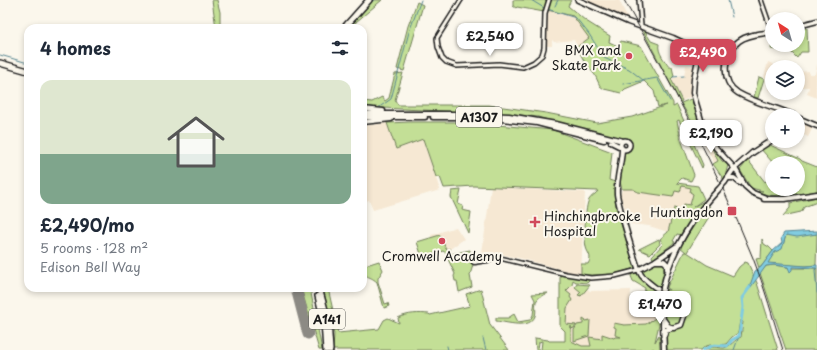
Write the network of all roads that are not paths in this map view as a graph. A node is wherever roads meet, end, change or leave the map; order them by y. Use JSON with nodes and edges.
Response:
{"nodes":[{"id":1,"x":364,"y":0,"type":"edge"},
{"id":2,"x":369,"y":0,"type":"edge"},
{"id":3,"x":461,"y":0,"type":"edge"},
{"id":4,"x":549,"y":0,"type":"edge"},
{"id":5,"x":578,"y":0,"type":"edge"},
{"id":6,"x":639,"y":0,"type":"edge"},
{"id":7,"x":761,"y":0,"type":"edge"},
{"id":8,"x":765,"y":12,"type":"edge"},
{"id":9,"x":817,"y":21,"type":"edge"},
{"id":10,"x":344,"y":24,"type":"edge"},
{"id":11,"x":348,"y":24,"type":"edge"},
{"id":12,"x":805,"y":24,"type":"edge"},
{"id":13,"x":641,"y":26,"type":"junction"},
{"id":14,"x":765,"y":33,"type":"edge"},
{"id":15,"x":697,"y":49,"type":"junction"},
{"id":16,"x":707,"y":53,"type":"junction"},
{"id":17,"x":698,"y":60,"type":"junction"},
{"id":18,"x":727,"y":60,"type":"junction"},
{"id":19,"x":0,"y":62,"type":"edge"},
{"id":20,"x":24,"y":68,"type":"edge"},
{"id":21,"x":777,"y":108,"type":"edge"},
{"id":22,"x":367,"y":110,"type":"edge"},
{"id":23,"x":439,"y":114,"type":"junction"},
{"id":24,"x":367,"y":115,"type":"edge"},
{"id":25,"x":367,"y":115,"type":"edge"},
{"id":26,"x":407,"y":117,"type":"junction"},
{"id":27,"x":805,"y":121,"type":"edge"},
{"id":28,"x":367,"y":122,"type":"edge"},
{"id":29,"x":817,"y":126,"type":"edge"},
{"id":30,"x":594,"y":136,"type":"junction"},
{"id":31,"x":623,"y":141,"type":"junction"},
{"id":32,"x":765,"y":145,"type":"edge"},
{"id":33,"x":622,"y":148,"type":"junction"},
{"id":34,"x":729,"y":164,"type":"junction"},
{"id":35,"x":735,"y":170,"type":"junction"},
{"id":36,"x":727,"y":180,"type":"junction"},
{"id":37,"x":740,"y":183,"type":"junction"},
{"id":38,"x":817,"y":194,"type":"edge"},
{"id":39,"x":766,"y":198,"type":"junction"},
{"id":40,"x":679,"y":245,"type":"junction"},
{"id":41,"x":665,"y":254,"type":"junction"},
{"id":42,"x":673,"y":257,"type":"junction"},
{"id":43,"x":477,"y":260,"type":"dead end"},
{"id":44,"x":655,"y":261,"type":"junction"},
{"id":45,"x":636,"y":271,"type":"junction"},
{"id":46,"x":666,"y":275,"type":"junction"},
{"id":47,"x":317,"y":292,"type":"edge"},
{"id":48,"x":320,"y":292,"type":"edge"},
{"id":49,"x":662,"y":317,"type":"junction"},
{"id":50,"x":674,"y":328,"type":"junction"},
{"id":51,"x":663,"y":338,"type":"junction"},
{"id":52,"x":326,"y":350,"type":"edge"},
{"id":53,"x":330,"y":350,"type":"edge"},
{"id":54,"x":664,"y":350,"type":"edge"}],
"edges":[{"from":1,"to":10,"type":"highway"},
{"from":2,"to":11,"type":"highway"},
{"from":3,"to":4,"type":"street"},
{"from":5,"to":13,"type":"main road"},
{"from":6,"to":13,"type":"street"},
{"from":7,"to":8,"type":"street"},
{"from":9,"to":12,"type":"main road"},
{"from":13,"to":15,"type":"main road"},
{"from":14,"to":18,"type":"main road"},
{"from":15,"to":16,"type":"main road"},
{"from":15,"to":17,"type":"main road"},
{"from":16,"to":17,"type":"main road"},
{"from":16,"to":18,"type":"main road"},
{"from":17,"to":34,"type":"main road"},
{"from":18,"to":21,"type":"main road"},
{"from":19,"to":20,"type":"highway"},
{"from":22,"to":23,"type":"main road","number":"A1307"},
{"from":23,"to":24,"type":"main road","number":"A1307"},
{"from":23,"to":30,"type":"main road","number":"A1307"},
{"from":25,"to":26,"type":"main road","number":"A1307"},
{"from":26,"to":28,"type":"main road","number":"A1307"},
{"from":26,"to":30,"type":"main road","number":"A1307"},
{"from":27,"to":29,"type":"main road"},
{"from":30,"to":31,"type":"main road","number":"A1307"},
{"from":30,"to":33,"type":"main road","number":"A1307"},
{"from":31,"to":33,"type":"main road"},
{"from":31,"to":33,"type":"main road"},
{"from":32,"to":35,"type":"main road"},
{"from":33,"to":45,"type":"main road"},
{"from":34,"to":35,"type":"main road"},
{"from":34,"to":36,"type":"main road"},
{"from":35,"to":36,"type":"main road"},
{"from":35,"to":37,"type":"main road"},
{"from":35,"to":39,"type":"main road"},
{"from":36,"to":37,"type":"main road"},
{"from":36,"to":40,"type":"main road","bridge":true},
{"from":37,"to":39,"type":"main road"},
{"from":38,"to":39,"type":"main road"},
{"from":40,"to":41,"type":"main road"},
{"from":40,"to":42,"type":"main road"},
{"from":41,"to":42,"type":"main road"},
{"from":41,"to":44,"type":"main road"},
{"from":42,"to":46,"type":"main road"},
{"from":43,"to":45,"type":"street"},
{"from":44,"to":45,"type":"main road"},
{"from":44,"to":46,"type":"main road"},
{"from":45,"to":50,"type":"main road"},
{"from":46,"to":49,"type":"main road","bridge":true},
{"from":47,"to":52,"type":"highway","number":"A141"},
{"from":48,"to":53,"type":"highway","number":"A141"},
{"from":49,"to":50,"type":"main road"},
{"from":49,"to":51,"type":"main road"},
{"from":50,"to":51,"type":"main road"},
{"from":51,"to":54,"type":"main road"}]}
